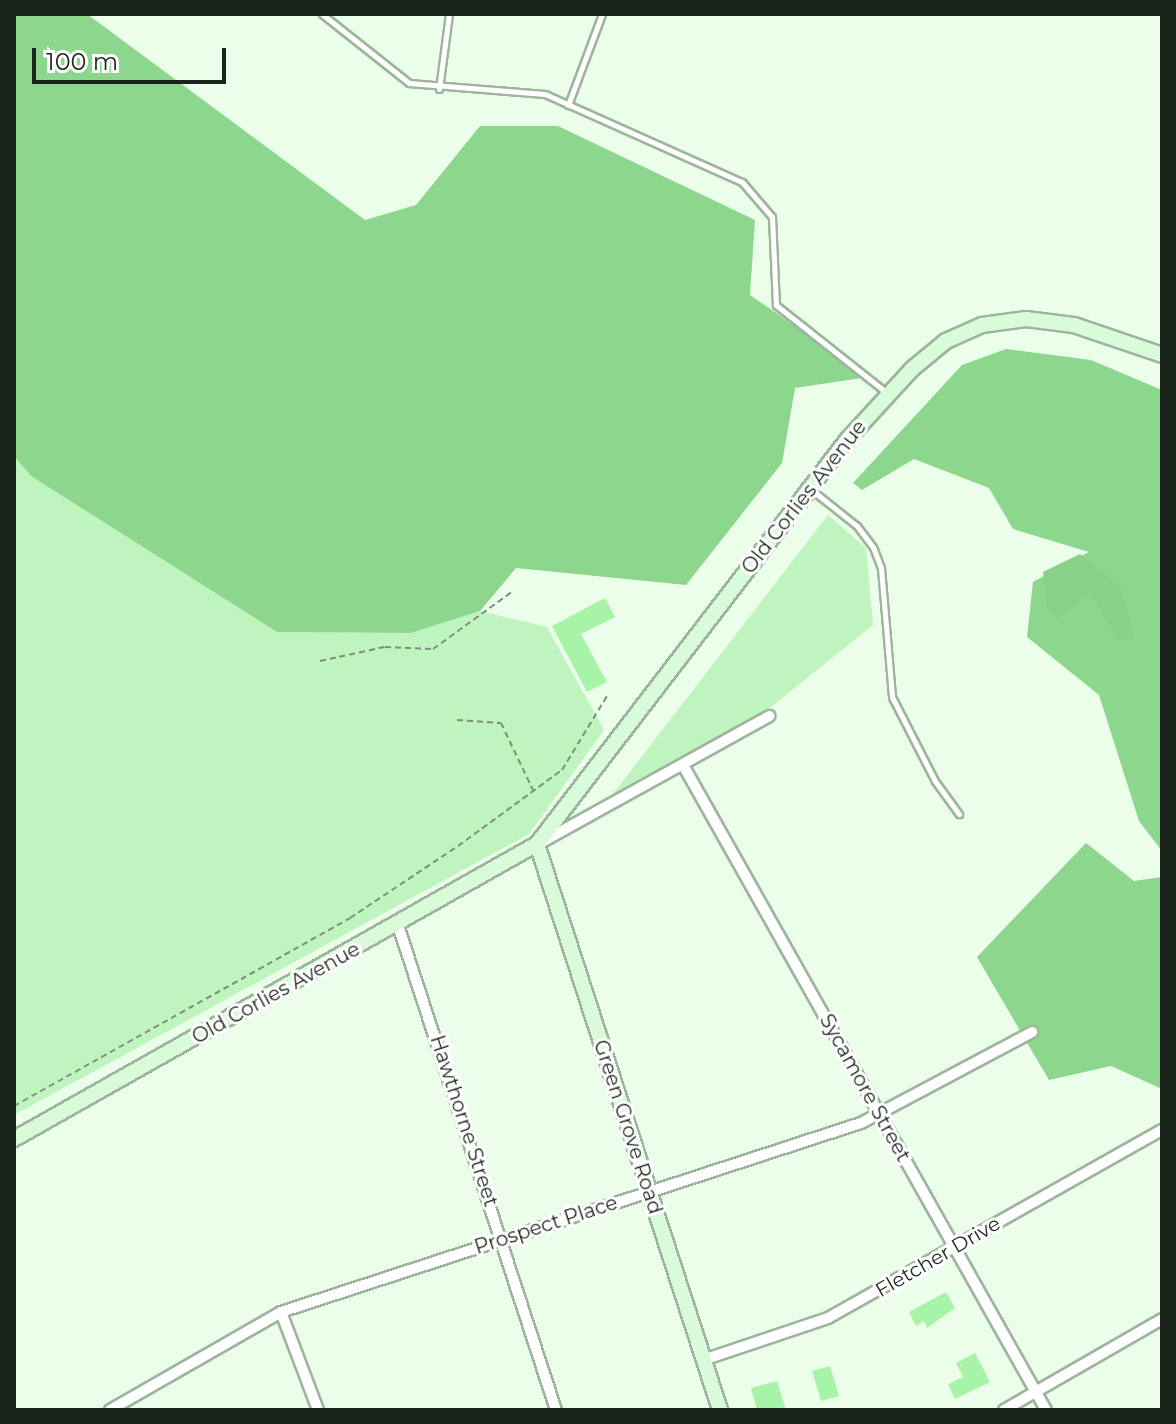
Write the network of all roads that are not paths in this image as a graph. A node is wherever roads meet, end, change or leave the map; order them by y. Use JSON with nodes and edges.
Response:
{"nodes":[{"id":1,"x":322,"y":14,"type":"edge"},
{"id":2,"x":449,"y":14,"type":"edge"},
{"id":3,"x":602,"y":14,"type":"edge"},
{"id":4,"x":439,"y":89,"type":"junction"},
{"id":5,"x":568,"y":105,"type":"junction"},
{"id":6,"x":1162,"y":355,"type":"edge"},
{"id":7,"x":888,"y":393,"type":"junction"},
{"id":8,"x":809,"y":488,"type":"junction"},
{"id":9,"x":769,"y":716,"type":"dead end"},
{"id":10,"x":683,"y":765,"type":"junction"},
{"id":11,"x":959,"y":814,"type":"dead end"},
{"id":12,"x":537,"y":844,"type":"junction"},
{"id":13,"x":398,"y":925,"type":"junction"},
{"id":14,"x":1032,"y":1032,"type":"dead end"},
{"id":15,"x":880,"y":1115,"type":"junction"},
{"id":16,"x":1162,"y":1130,"type":"edge"},
{"id":17,"x":14,"y":1139,"type":"edge"},
{"id":18,"x":649,"y":1192,"type":"junction"},
{"id":19,"x":501,"y":1239,"type":"junction"},
{"id":20,"x":954,"y":1247,"type":"junction"},
{"id":21,"x":281,"y":1312,"type":"junction"},
{"id":22,"x":1162,"y":1319,"type":"edge"},
{"id":23,"x":703,"y":1360,"type":"junction"},
{"id":24,"x":1035,"y":1391,"type":"junction"},
{"id":25,"x":110,"y":1410,"type":"edge"},
{"id":26,"x":318,"y":1410,"type":"edge"},
{"id":27,"x":556,"y":1410,"type":"edge"},
{"id":28,"x":720,"y":1410,"type":"edge"},
{"id":29,"x":1004,"y":1410,"type":"edge"},
{"id":30,"x":1046,"y":1410,"type":"edge"}],
"edges":[{"from":1,"to":4,"type":"lane"},
{"from":2,"to":4,"type":"lane"},
{"from":3,"to":5,"type":"lane"},
{"from":4,"to":5,"type":"lane"},
{"from":5,"to":7,"type":"lane"},
{"from":6,"to":7,"type":"street","name":"Old Corlies Avenue"},
{"from":7,"to":8,"type":"street","name":"Old Corlies Avenue"},
{"from":8,"to":11,"type":"lane"},
{"from":8,"to":12,"type":"street","name":"Old Corlies Avenue"},
{"from":9,"to":10,"type":"street","name":"Old Corlies Avenue"},
{"from":10,"to":12,"type":"street","name":"Old Corlies Avenue"},
{"from":10,"to":15,"type":"street","name":"Sycamore Street"},
{"from":12,"to":13,"type":"street","name":"Old Corlies Avenue"},
{"from":12,"to":18,"type":"street","name":"Green Grove Road"},
{"from":13,"to":17,"type":"street","name":"Old Corlies Avenue"},
{"from":13,"to":19,"type":"street","name":"Hawthorne Street"},
{"from":14,"to":15,"type":"street","name":"Prospect Place"},
{"from":15,"to":18,"type":"street","name":"Prospect Place"},
{"from":15,"to":20,"type":"street","name":"Sycamore Street"},
{"from":16,"to":20,"type":"street","name":"Fletcher Drive"},
{"from":18,"to":19,"type":"street","name":"Prospect Place"},
{"from":18,"to":23,"type":"street","name":"Green Grove Road"},
{"from":19,"to":21,"type":"street","name":"Prospect Place"},
{"from":19,"to":27,"type":"street","name":"Hawthorne Street"},
{"from":20,"to":23,"type":"street","name":"Fletcher Drive"},
{"from":20,"to":24,"type":"street","name":"Sycamore Street"},
{"from":21,"to":25,"type":"street","name":"Prospect Place"},
{"from":21,"to":26,"type":"street"},
{"from":22,"to":24,"type":"street"},
{"from":23,"to":28,"type":"street","name":"Green Grove Road"},
{"from":24,"to":29,"type":"street"},
{"from":24,"to":30,"type":"street","name":"Sycamore Street"}]}
